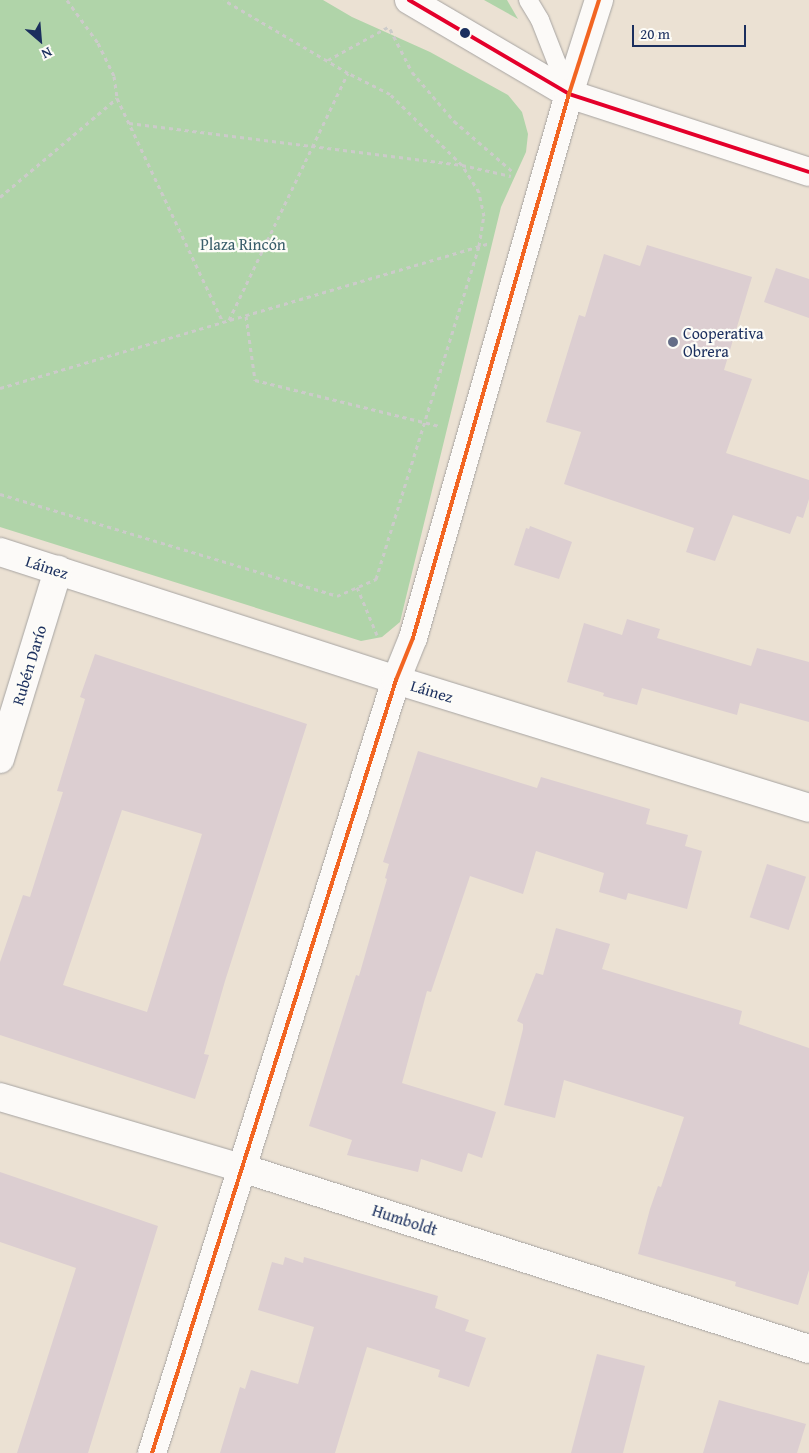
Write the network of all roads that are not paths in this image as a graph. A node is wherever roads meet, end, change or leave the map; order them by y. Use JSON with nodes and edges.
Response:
{"nodes":[{"id":1,"x":409,"y":0,"type":"edge"},
{"id":2,"x":528,"y":0,"type":"edge"},
{"id":3,"x":598,"y":0,"type":"edge"},
{"id":4,"x":569,"y":94,"type":"junction"},
{"id":5,"x":809,"y":172,"type":"edge"},
{"id":6,"x":0,"y":552,"type":"edge"},
{"id":7,"x":58,"y":570,"type":"junction"},
{"id":8,"x":396,"y":680,"type":"junction"},
{"id":9,"x":0,"y":759,"type":"edge"},
{"id":10,"x":809,"y":808,"type":"edge"},
{"id":11,"x":0,"y":1097,"type":"edge"},
{"id":12,"x":242,"y":1168,"type":"junction"},
{"id":13,"x":809,"y":1349,"type":"edge"},
{"id":14,"x":152,"y":1453,"type":"edge"}],
"edges":[{"from":1,"to":4,"type":"street"},
{"from":2,"to":4,"type":"lane"},
{"from":3,"to":4,"type":"street"},
{"from":4,"to":5,"type":"street"},
{"from":4,"to":8,"type":"street"},
{"from":6,"to":7,"type":"street","name":"Láinez"},
{"from":7,"to":8,"type":"street","name":"Láinez"},
{"from":7,"to":9,"type":"street","name":"Rubén Darío"},
{"from":8,"to":10,"type":"street","name":"Láinez"},
{"from":8,"to":12,"type":"street"},
{"from":11,"to":12,"type":"street","name":"Humboldt"},
{"from":12,"to":13,"type":"street","name":"Humboldt"},
{"from":12,"to":14,"type":"street"}]}
